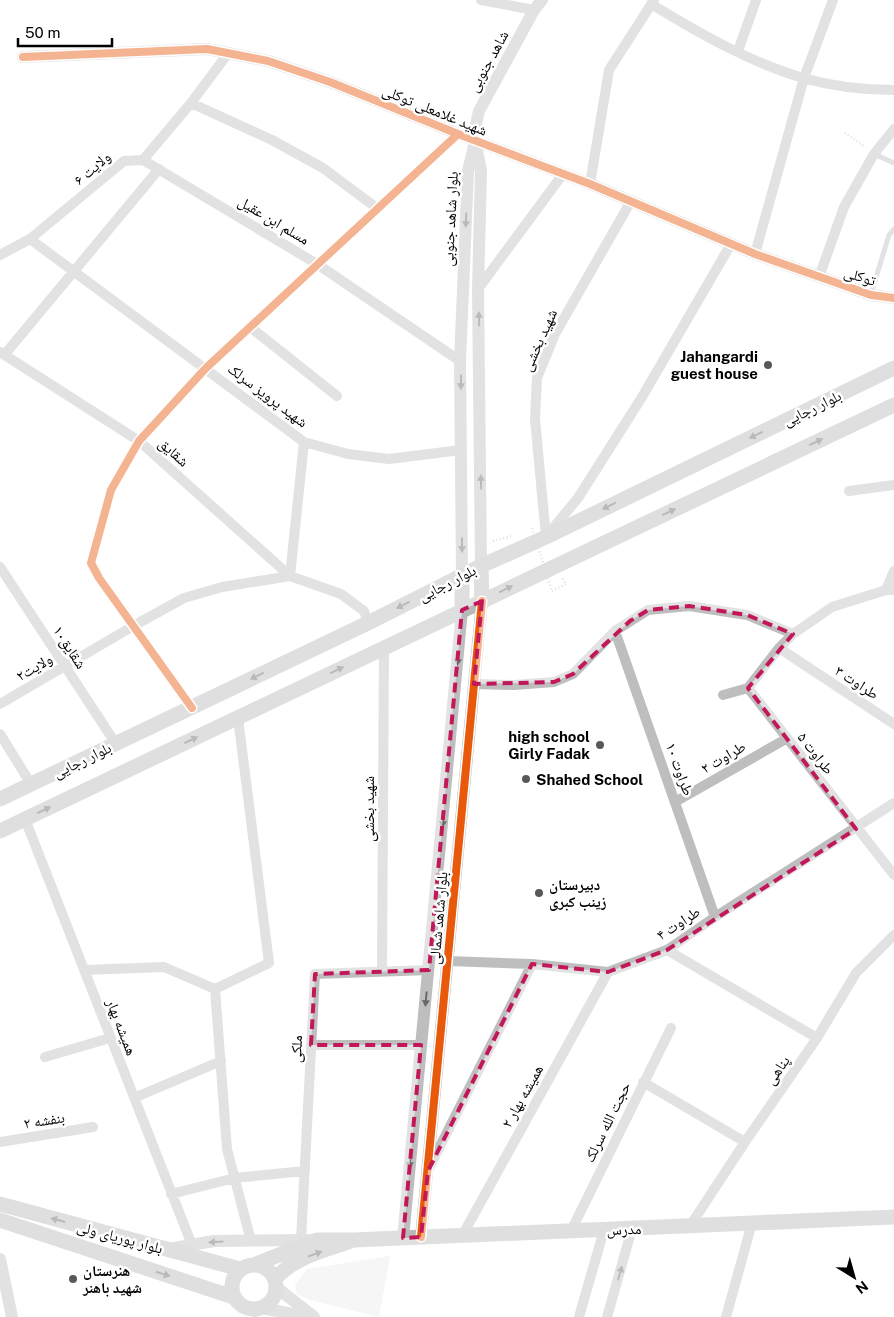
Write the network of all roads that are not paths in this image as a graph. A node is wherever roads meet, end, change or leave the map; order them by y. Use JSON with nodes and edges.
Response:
{"nodes":[{"id":1,"x":481,"y":0,"type":"edge"},
{"id":2,"x":756,"y":0,"type":"edge"},
{"id":3,"x":833,"y":0,"type":"edge"},
{"id":4,"x":652,"y":2,"type":"edge"},
{"id":5,"x":538,"y":5,"type":"edge"},
{"id":6,"x":738,"y":51,"type":"junction"},
{"id":7,"x":229,"y":52,"type":"junction"},
{"id":8,"x":23,"y":57,"type":"dead end"},
{"id":9,"x":804,"y":78,"type":"junction"},
{"id":10,"x":894,"y":90,"type":"edge"},
{"id":11,"x":191,"y":103,"type":"junction"},
{"id":12,"x":894,"y":129,"type":"edge"},
{"id":13,"x":458,"y":134,"type":"junction"},
{"id":14,"x":475,"y":141,"type":"junction"},
{"id":15,"x":874,"y":154,"type":"junction"},
{"id":16,"x":143,"y":160,"type":"junction"},
{"id":17,"x":894,"y":163,"type":"edge"},
{"id":18,"x":159,"y":169,"type":"junction"},
{"id":19,"x":563,"y":174,"type":"junction"},
{"id":20,"x":590,"y":184,"type":"junction"},
{"id":21,"x":631,"y":201,"type":"junction"},
{"id":22,"x":378,"y":208,"type":"junction"},
{"id":23,"x":894,"y":229,"type":"edge"},
{"id":24,"x":30,"y":239,"type":"junction"},
{"id":25,"x":730,"y":244,"type":"junction"},
{"id":26,"x":756,"y":254,"type":"junction"},
{"id":27,"x":0,"y":255,"type":"edge"},
{"id":28,"x":317,"y":264,"type":"junction"},
{"id":29,"x":73,"y":271,"type":"junction"},
{"id":30,"x":819,"y":277,"type":"junction"},
{"id":31,"x":478,"y":289,"type":"junction"},
{"id":32,"x":871,"y":295,"type":"junction"},
{"id":33,"x":894,"y":298,"type":"edge"},
{"id":34,"x":250,"y":327,"type":"junction"},
{"id":35,"x":3,"y":353,"type":"edge"},
{"id":36,"x":460,"y":362,"type":"junction"},
{"id":37,"x":206,"y":368,"type":"junction"},
{"id":38,"x":894,"y":368,"type":"edge"},
{"id":39,"x":337,"y":396,"type":"dead end"},
{"id":40,"x":894,"y":405,"type":"edge"},
{"id":41,"x":139,"y":441,"type":"junction"},
{"id":42,"x":304,"y":442,"type":"junction"},
{"id":43,"x":461,"y":450,"type":"junction"},
{"id":44,"x":894,"y":485,"type":"edge"},
{"id":45,"x":849,"y":490,"type":"dead end"},
{"id":46,"x":546,"y":537,"type":"junction"},
{"id":47,"x":481,"y":566,"type":"junction"},
{"id":48,"x":1,"y":570,"type":"edge"},
{"id":49,"x":894,"y":571,"type":"edge"},
{"id":50,"x":462,"y":575,"type":"junction"},
{"id":51,"x":290,"y":576,"type":"junction"},
{"id":52,"x":890,"y":590,"type":"edge"},
{"id":53,"x":482,"y":601,"type":"junction"},
{"id":54,"x":462,"y":610,"type":"junction"},
{"id":55,"x":368,"y":623,"type":"junction"},
{"id":56,"x":134,"y":626,"type":"junction"},
{"id":57,"x":615,"y":631,"type":"junction"},
{"id":58,"x":793,"y":634,"type":"junction"},
{"id":59,"x":384,"y":647,"type":"junction"},
{"id":60,"x":779,"y":648,"type":"junction"},
{"id":61,"x":65,"y":666,"type":"junction"},
{"id":62,"x":474,"y":684,"type":"junction"},
{"id":63,"x":748,"y":688,"type":"junction"},
{"id":64,"x":723,"y":695,"type":"dead end"},
{"id":65,"x":0,"y":704,"type":"edge"},
{"id":66,"x":192,"y":708,"type":"junction"},
{"id":67,"x":238,"y":718,"type":"junction"},
{"id":68,"x":894,"y":724,"type":"edge"},
{"id":69,"x":0,"y":734,"type":"edge"},
{"id":70,"x":786,"y":739,"type":"junction"},
{"id":71,"x":116,"y":744,"type":"junction"},
{"id":72,"x":31,"y":784,"type":"junction"},
{"id":73,"x":0,"y":799,"type":"edge"},
{"id":74,"x":676,"y":802,"type":"junction"},
{"id":75,"x":894,"y":804,"type":"edge"},
{"id":76,"x":25,"y":819,"type":"junction"},
{"id":77,"x":856,"y":829,"type":"junction"},
{"id":78,"x":0,"y":831,"type":"edge"},
{"id":79,"x":894,"y":875,"type":"edge"},
{"id":80,"x":715,"y":917,"type":"junction"},
{"id":81,"x":894,"y":935,"type":"edge"},
{"id":82,"x":667,"y":950,"type":"junction"},
{"id":83,"x":448,"y":962,"type":"junction"},
{"id":84,"x":532,"y":964,"type":"junction"},
{"id":85,"x":84,"y":970,"type":"junction"},
{"id":86,"x":428,"y":970,"type":"junction"},
{"id":87,"x":382,"y":972,"type":"junction"},
{"id":88,"x":608,"y":972,"type":"junction"},
{"id":89,"x":215,"y":989,"type":"junction"},
{"id":90,"x":671,"y":1028,"type":"dead end"},
{"id":91,"x":110,"y":1038,"type":"junction"},
{"id":92,"x":817,"y":1038,"type":"junction"},
{"id":93,"x":311,"y":1045,"type":"junction"},
{"id":94,"x":422,"y":1045,"type":"junction"},
{"id":95,"x":45,"y":1057,"type":"dead end"},
{"id":96,"x":222,"y":1061,"type":"junction"},
{"id":97,"x":643,"y":1082,"type":"junction"},
{"id":98,"x":134,"y":1098,"type":"junction"},
{"id":99,"x":93,"y":1127,"type":"dead end"},
{"id":100,"x":0,"y":1142,"type":"edge"},
{"id":101,"x":745,"y":1142,"type":"junction"},
{"id":102,"x":304,"y":1171,"type":"junction"},
{"id":103,"x":428,"y":1171,"type":"junction"},
{"id":104,"x":234,"y":1178,"type":"junction"},
{"id":105,"x":171,"y":1194,"type":"junction"},
{"id":106,"x":0,"y":1204,"type":"edge"},
{"id":107,"x":894,"y":1218,"type":"edge"},
{"id":108,"x":0,"y":1220,"type":"edge"},
{"id":109,"x":752,"y":1224,"type":"junction"},
{"id":110,"x":690,"y":1226,"type":"junction"},
{"id":111,"x":632,"y":1228,"type":"junction"},
{"id":112,"x":604,"y":1230,"type":"junction"},
{"id":113,"x":571,"y":1231,"type":"junction"},
{"id":114,"x":462,"y":1236,"type":"junction"},
{"id":115,"x":421,"y":1237,"type":"junction"},
{"id":116,"x":403,"y":1238,"type":"junction"},
{"id":117,"x":301,"y":1240,"type":"junction"},
{"id":118,"x":317,"y":1240,"type":"junction"},
{"id":119,"x":354,"y":1240,"type":"junction"},
{"id":120,"x":251,"y":1241,"type":"junction"},
{"id":121,"x":192,"y":1245,"type":"junction"},
{"id":122,"x":166,"y":1249,"type":"junction"},
{"id":123,"x":0,"y":1259,"type":"edge"},
{"id":124,"x":256,"y":1264,"type":"junction"},
{"id":125,"x":240,"y":1269,"type":"junction"},
{"id":126,"x":276,"y":1283,"type":"junction"},
{"id":127,"x":233,"y":1297,"type":"junction"},
{"id":128,"x":257,"y":1312,"type":"edge"},
{"id":129,"x":12,"y":1317,"type":"edge"},
{"id":130,"x":308,"y":1317,"type":"edge"},
{"id":131,"x":314,"y":1317,"type":"edge"},
{"id":132,"x":579,"y":1317,"type":"edge"},
{"id":133,"x":607,"y":1317,"type":"edge"},
{"id":134,"x":726,"y":1317,"type":"edge"}],
"edges":[{"from":1,"to":5,"type":"street"},
{"from":2,"to":6,"type":"street"},
{"from":3,"to":9,"type":"street"},
{"from":4,"to":6,"type":"street"},
{"from":4,"to":20,"type":"street"},
{"from":5,"to":14,"type":"street","name":"شاهد جنوبی"},
{"from":6,"to":9,"type":"street"},
{"from":7,"to":8,"type":"street","name":"شهید غلامعلی توکلی"},
{"from":7,"to":11,"type":"street"},
{"from":7,"to":13,"type":"street","name":"شهید غلامعلی توکلی"},
{"from":9,"to":10,"type":"street"},
{"from":9,"to":26,"type":"street"},
{"from":11,"to":16,"type":"street"},
{"from":11,"to":22,"type":"street"},
{"from":12,"to":15,"type":"street"},
{"from":13,"to":14,"type":"street","name":"شهید غلامعلی توکلی"},
{"from":13,"to":22,"type":"street"},
{"from":14,"to":19,"type":"street","name":"شهید غلامعلی توکلی"},
{"from":14,"to":31,"type":"street","name":"بلوار شاهد جنوبی"},
{"from":14,"to":36,"type":"street","name":"بلوار شاهد جنوبی","one_way":true},
{"from":15,"to":17,"type":"lane"},
{"from":15,"to":30,"type":"street"},
{"from":16,"to":18,"type":"street","name":"مسلم ابن عقیل"},
{"from":16,"to":24,"type":"street","name":"ولایت ۶"},
{"from":18,"to":28,"type":"street","name":"مسلم ابن عقیل"},
{"from":18,"to":29,"type":"street"},
{"from":19,"to":20,"type":"street","name":"شهید غلامعلی توکلی"},
{"from":19,"to":31,"type":"street"},
{"from":20,"to":21,"type":"street","name":"شهید غلامعلی توکلی"},
{"from":21,"to":25,"type":"street","name":"شهید غلامعلی توکلی"},
{"from":21,"to":46,"type":"street","name":"شهید بخشی"},
{"from":22,"to":28,"type":"street"},
{"from":23,"to":32,"type":"lane"},
{"from":24,"to":27,"type":"street","name":"ولایت ۶"},
{"from":24,"to":29,"type":"street","name":"شهید پرویز سرلک"},
{"from":25,"to":26,"type":"street","name":"شهید غلامعلی توکلی"},
{"from":25,"to":46,"type":"street"},
{"from":26,"to":30,"type":"street","name":"شهید غلامعلی توکلی"},
{"from":28,"to":34,"type":"street"},
{"from":28,"to":36,"type":"street","name":"مسلم ابن عقیل"},
{"from":29,"to":35,"type":"street"},
{"from":29,"to":37,"type":"street","name":"شهید پرویز سرلک"},
{"from":30,"to":32,"type":"street","name":"توکلی"},
{"from":47,"to":31,"type":"street","name":"بلوار شاهد جنوبی","one_way":true},
{"from":32,"to":33,"type":"street","name":"توکلی"},
{"from":34,"to":37,"type":"street"},
{"from":34,"to":39,"type":"street"},
{"from":35,"to":41,"type":"street","name":"شقایق"},
{"from":36,"to":43,"type":"street","name":"بلوار شاهد جنوبی","one_way":true},
{"from":37,"to":41,"type":"street"},
{"from":37,"to":42,"type":"street","name":"شهید پرویز سرلک"},
{"from":38,"to":46,"type":"main road","name":"بلوار رجایی","one_way":true},
{"from":53,"to":40,"type":"main road","name":"بلوار رجایی","one_way":true},
{"from":41,"to":51,"type":"street","name":"شقایق"},
{"from":41,"to":56,"type":"street"},
{"from":42,"to":43,"type":"street","name":"شهید پرویز سرلک"},
{"from":42,"to":51,"type":"street"},
{"from":43,"to":50,"type":"street","name":"بلوار شاهد جنوبی","one_way":true},
{"from":44,"to":45,"type":"street"},
{"from":46,"to":47,"type":"main road","name":"بلوار رجایی"},
{"from":47,"to":50,"type":"main road","name":"بلوار رجایی"},
{"from":47,"to":53,"type":"main road"},
{"from":48,"to":61,"type":"street","name":"شقایق۱۰"},
{"from":49,"to":52,"type":"street"},
{"from":50,"to":54,"type":"main road"},
{"from":50,"to":55,"type":"main road","name":"بلوار رجایی","one_way":true},
{"from":51,"to":55,"type":"street"},
{"from":51,"to":56,"type":"street","name":"ولایت۲"},
{"from":52,"to":58,"type":"street"},
{"from":53,"to":54,"type":"main road","name":"بلوار رجایی"},
{"from":53,"to":62,"type":"street","name":"بلوار شاهد شمالی"},
{"from":54,"to":59,"type":"main road","name":"بلوار رجایی"},
{"from":54,"to":86,"type":"street","name":"بلوار شاهد شمالی","one_way":true},
{"from":55,"to":66,"type":"main road","name":"بلوار رجایی","one_way":true},
{"from":56,"to":61,"type":"street","name":"ولایت۲"},
{"from":56,"to":66,"type":"street"},
{"from":57,"to":58,"type":"street"},
{"from":57,"to":62,"type":"street"},
{"from":57,"to":74,"type":"street","name":"طراوت ۱۰"},
{"from":58,"to":60,"type":"street"},
{"from":67,"to":59,"type":"main road","name":"بلوار رجایی","one_way":true},
{"from":59,"to":87,"type":"street","name":"شهید بخشی"},
{"from":60,"to":63,"type":"street"},
{"from":60,"to":68,"type":"street","name":"طراوت ۳"},
{"from":61,"to":65,"type":"street","name":"ولایت۲"},
{"from":61,"to":71,"type":"street","name":"شقایق۱۰"},
{"from":62,"to":83,"type":"street","name":"بلوار شاهد شمالی"},
{"from":63,"to":64,"type":"street"},
{"from":63,"to":70,"type":"street","name":"طراوت ۵"},
{"from":66,"to":71,"type":"main road","name":"بلوار رجایی"},
{"from":76,"to":67,"type":"main road","name":"بلوار رجایی","one_way":true},
{"from":67,"to":89,"type":"street"},
{"from":69,"to":72,"type":"street"},
{"from":70,"to":74,"type":"street","name":"طراوت ۲"},
{"from":70,"to":77,"type":"street","name":"طراوت ۵"},
{"from":71,"to":72,"type":"main road","name":"بلوار رجایی"},
{"from":72,"to":73,"type":"main road","name":"بلوار رجایی"},
{"from":74,"to":80,"type":"street","name":"طراوت ۱۰"},
{"from":75,"to":77,"type":"street","name":"طراوت ۴"},
{"from":76,"to":78,"type":"main road","name":"بلوار رجایی"},
{"from":76,"to":85,"type":"street","name":"همیشه بهار"},
{"from":77,"to":79,"type":"street","name":"طراوت ۵"},
{"from":77,"to":80,"type":"street","name":"طراوت ۴"},
{"from":80,"to":82,"type":"street","name":"طراوت ۴"},
{"from":81,"to":92,"type":"street","name":"پناهی"},
{"from":82,"to":88,"type":"street","name":"طراوت ۴"},
{"from":82,"to":92,"type":"street"},
{"from":83,"to":84,"type":"street","name":"طراوت ۴"},
{"from":83,"to":103,"type":"street","name":"بلوار شاهد شمالی"},
{"from":84,"to":88,"type":"street","name":"طراوت ۴"},
{"from":84,"to":103,"type":"street"},
{"from":85,"to":89,"type":"street"},
{"from":85,"to":91,"type":"street","name":"همیشه بهار"},
{"from":86,"to":87,"type":"street","name":"ملکی"},
{"from":86,"to":94,"type":"street","name":"بلوار شاهد شمالی","one_way":true},
{"from":87,"to":93,"type":"street","name":"ملکی"},
{"from":88,"to":114,"type":"street","name":"همیشه بهار ۲"},
{"from":89,"to":96,"type":"street"},
{"from":90,"to":97,"type":"street","name":"حجت الله سرلک"},
{"from":91,"to":95,"type":"street"},
{"from":91,"to":98,"type":"street","name":"همیشه بهار"},
{"from":92,"to":101,"type":"street","name":"پناهی"},
{"from":93,"to":94,"type":"street"},
{"from":93,"to":102,"type":"street","name":"ملکی"},
{"from":94,"to":116,"type":"street","name":"بلوار شاهد شمالی","one_way":true},
{"from":96,"to":98,"type":"street"},
{"from":96,"to":104,"type":"street"},
{"from":97,"to":101,"type":"street"},
{"from":97,"to":113,"type":"street","name":"حجت الله سرلک"},
{"from":98,"to":105,"type":"street","name":"همیشه بهار"},
{"from":99,"to":100,"type":"street","name":"بنفشه ۲"},
{"from":101,"to":110,"type":"street","name":"پناهی"},
{"from":102,"to":104,"type":"street"},
{"from":102,"to":117,"type":"street","name":"ملکی"},
{"from":103,"to":115,"type":"street","name":"بلوار شاهد شمالی"},
{"from":104,"to":105,"type":"street"},
{"from":104,"to":120,"type":"street"},
{"from":105,"to":121,"type":"street","name":"همیشه بهار"},
{"from":122,"to":106,"type":"main road","name":"بلوار پوریای ولی","one_way":true},
{"from":107,"to":109,"type":"main road","name":"مدرس"},
{"from":108,"to":127,"type":"main road","name":"بلوار پوریای ولی","one_way":true},
{"from":109,"to":110,"type":"main road","name":"مدرس"},
{"from":109,"to":134,"type":"street"},
{"from":110,"to":111,"type":"main road","name":"مدرس"},
{"from":111,"to":112,"type":"main road","name":"مدرس"},
{"from":133,"to":111,"type":"street","one_way":true},
{"from":112,"to":113,"type":"main road","name":"مدرس"},
{"from":112,"to":132,"type":"street"},
{"from":113,"to":114,"type":"main road","name":"مدرس"},
{"from":114,"to":115,"type":"main road","name":"مدرس"},
{"from":115,"to":116,"type":"main road","name":"مدرس"},
{"from":116,"to":119,"type":"main road","name":"مدرس"},
{"from":117,"to":118,"type":"street"},
{"from":117,"to":120,"type":"street"},
{"from":118,"to":119,"type":"main road","name":"مدرس"},
{"from":118,"to":124,"type":"main road","name":"مدرس"},
{"from":126,"to":119,"type":"main road","name":"مدرس","one_way":true},
{"from":120,"to":121,"type":"street","one_way":true},
{"from":121,"to":122,"type":"street"},
{"from":122,"to":125,"type":"main road","name":"بلوار پوریای ولی"},
{"from":123,"to":129,"type":"street"},
{"from":124,"to":125,"type":"main road"},
{"from":124,"to":126,"type":"main road"},
{"from":125,"to":127,"type":"main road"},
{"from":126,"to":128,"type":"main road"},
{"from":126,"to":131,"type":"street"},
{"from":127,"to":128,"type":"main road"},
{"from":128,"to":130,"type":"street"}]}
